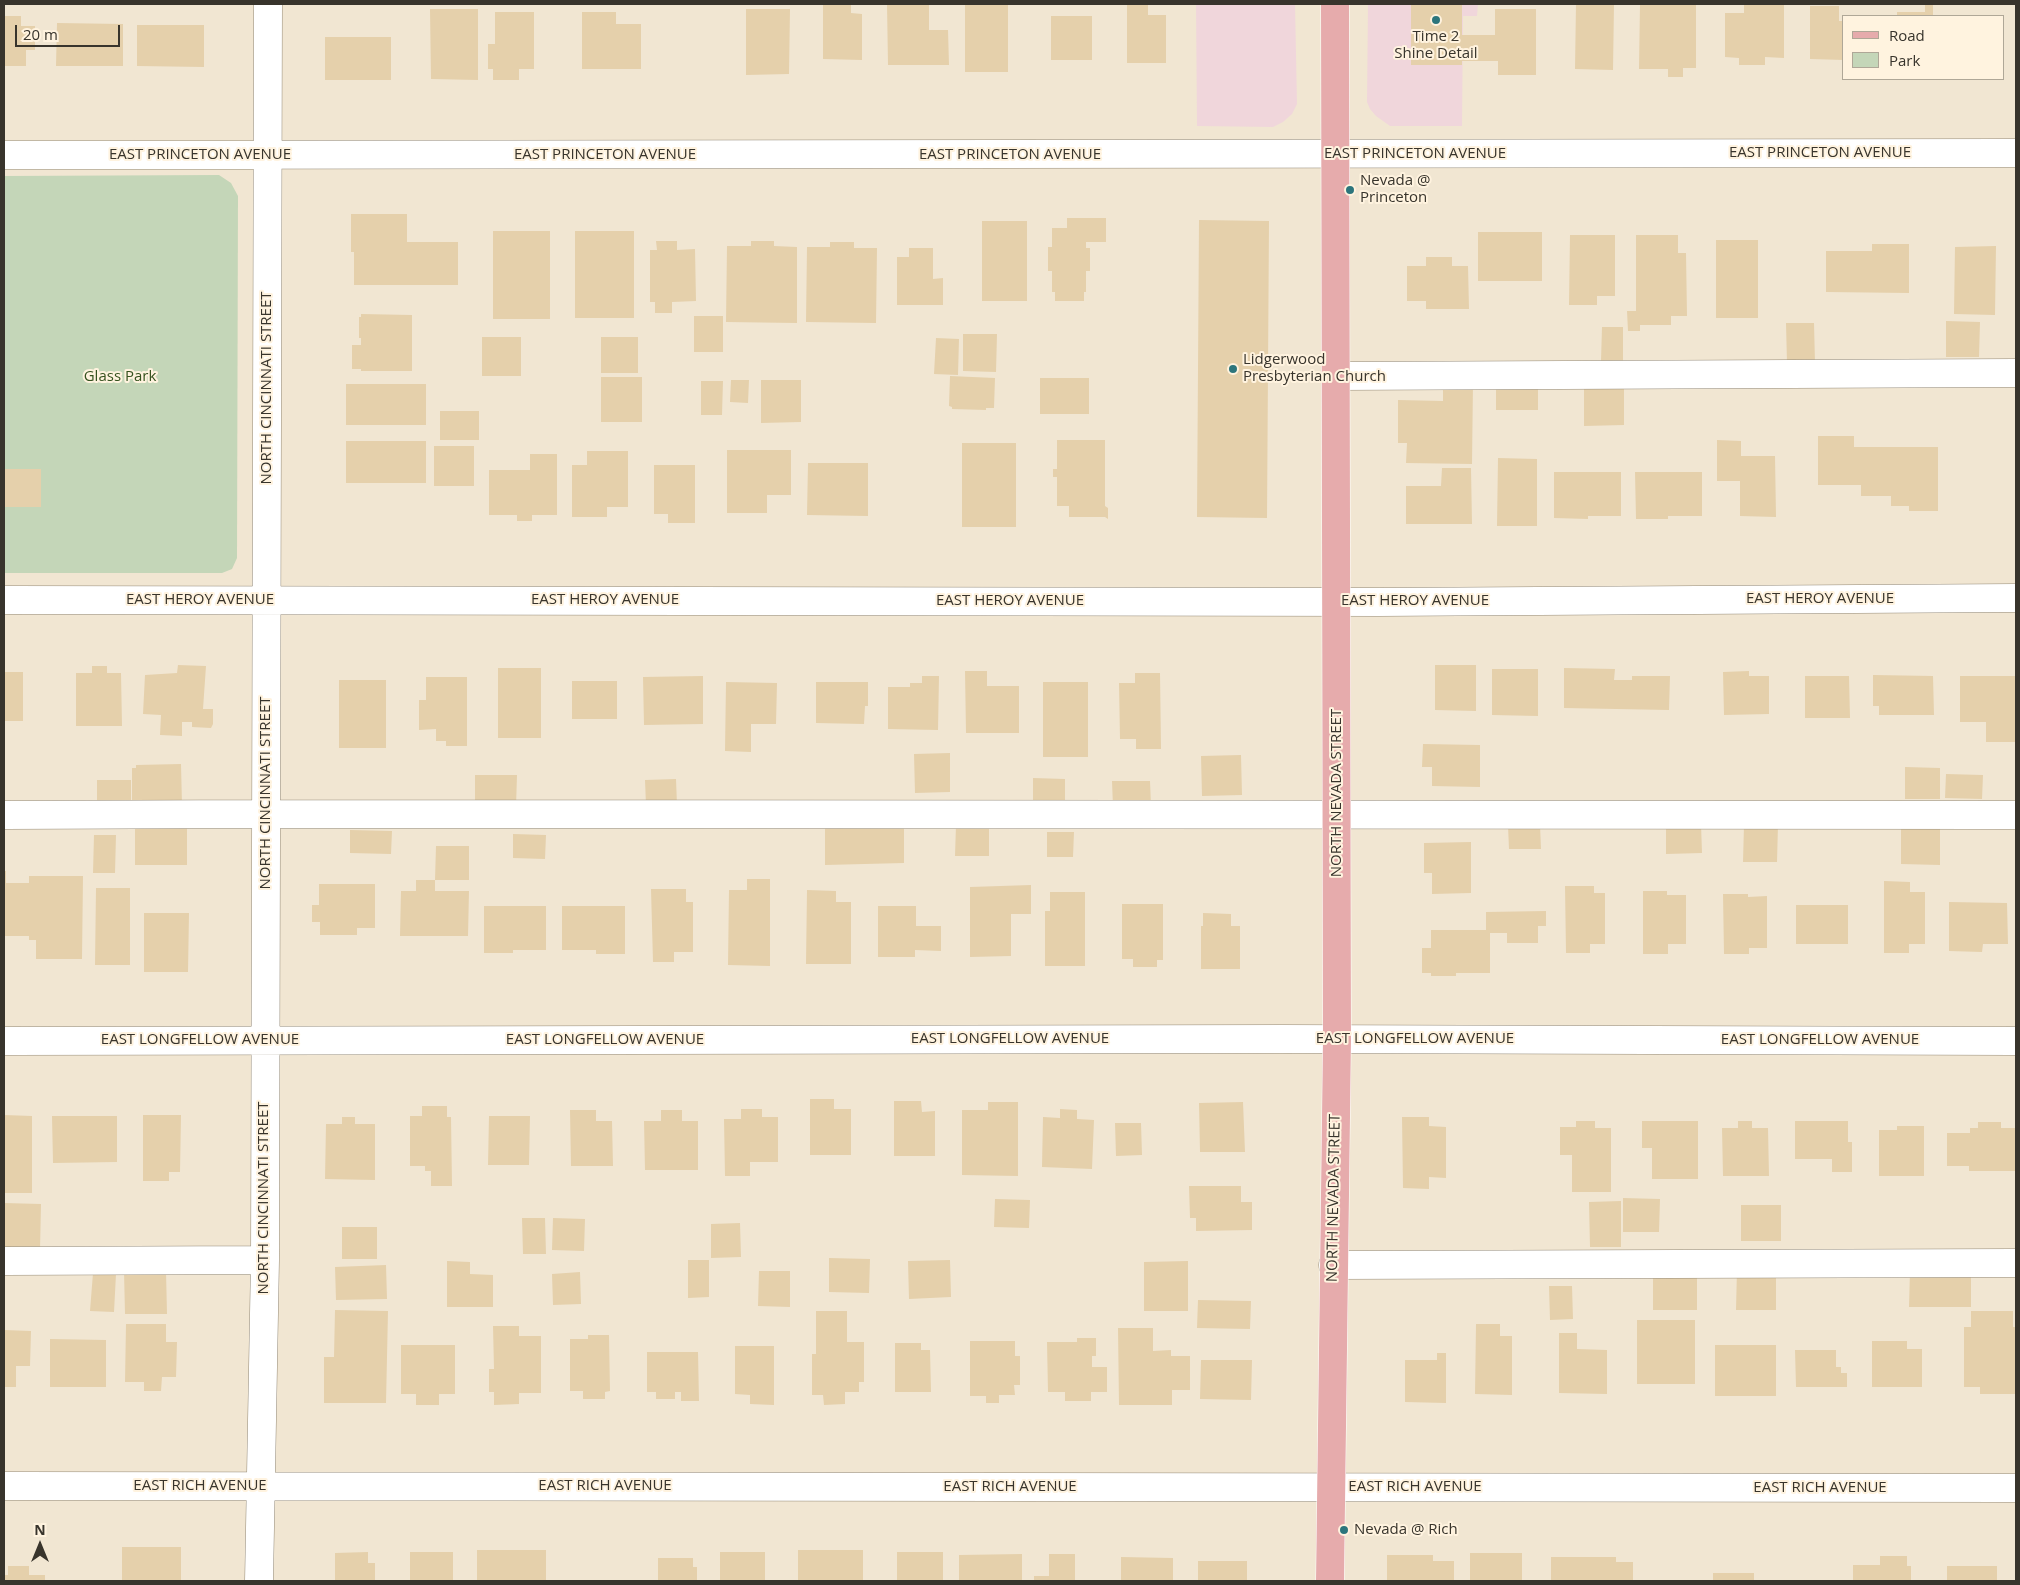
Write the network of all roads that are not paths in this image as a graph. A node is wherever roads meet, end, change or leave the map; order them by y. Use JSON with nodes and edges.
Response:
{"nodes":[{"id":1,"x":268,"y":4,"type":"edge"},
{"id":2,"x":1335,"y":4,"type":"edge"},
{"id":3,"x":2016,"y":152,"type":"edge"},
{"id":4,"x":1337,"y":154,"type":"junction"},
{"id":5,"x":4,"y":155,"type":"edge"},
{"id":6,"x":267,"y":155,"type":"junction"},
{"id":7,"x":2016,"y":373,"type":"edge"},
{"id":8,"x":1337,"y":376,"type":"junction"},
{"id":9,"x":2016,"y":598,"type":"edge"},
{"id":10,"x":267,"y":599,"type":"junction"},
{"id":11,"x":4,"y":600,"type":"edge"},
{"id":12,"x":1337,"y":602,"type":"junction"},
{"id":13,"x":266,"y":814,"type":"junction"},
{"id":14,"x":4,"y":815,"type":"edge"},
{"id":15,"x":2016,"y":815,"type":"edge"},
{"id":16,"x":1337,"y":816,"type":"junction"},
{"id":17,"x":1337,"y":1039,"type":"junction"},
{"id":18,"x":264,"y":1040,"type":"junction"},
{"id":19,"x":4,"y":1041,"type":"edge"},
{"id":20,"x":2016,"y":1041,"type":"edge"},
{"id":21,"x":265,"y":1260,"type":"junction"},
{"id":22,"x":4,"y":1261,"type":"edge"},
{"id":23,"x":2016,"y":1263,"type":"edge"},
{"id":24,"x":1333,"y":1265,"type":"junction"},
{"id":25,"x":4,"y":1486,"type":"edge"},
{"id":26,"x":260,"y":1486,"type":"junction"},
{"id":27,"x":1330,"y":1487,"type":"junction"},
{"id":28,"x":2016,"y":1488,"type":"edge"},
{"id":29,"x":260,"y":1581,"type":"edge"},
{"id":30,"x":1330,"y":1581,"type":"edge"}],
"edges":[{"from":1,"to":6,"type":"street","name":"NORTH CINCINNATI STREET"},
{"from":2,"to":4,"type":"main road","name":"NORTH NEVADA STREET"},
{"from":3,"to":4,"type":"street","name":"EAST PRINCETON AVENUE"},
{"from":4,"to":6,"type":"street","name":"EAST PRINCETON AVENUE"},
{"from":4,"to":8,"type":"main road","name":"NORTH NEVADA STREET"},
{"from":5,"to":6,"type":"street","name":"EAST PRINCETON AVENUE"},
{"from":6,"to":10,"type":"street","name":"NORTH CINCINNATI STREET"},
{"from":7,"to":8,"type":"street"},
{"from":8,"to":12,"type":"main road","name":"NORTH NEVADA STREET"},
{"from":9,"to":12,"type":"street","name":"EAST HEROY AVENUE"},
{"from":10,"to":11,"type":"street","name":"EAST HEROY AVENUE"},
{"from":10,"to":12,"type":"street","name":"EAST HEROY AVENUE"},
{"from":10,"to":13,"type":"street","name":"NORTH CINCINNATI STREET"},
{"from":12,"to":16,"type":"main road","name":"NORTH NEVADA STREET"},
{"from":13,"to":14,"type":"street"},
{"from":13,"to":16,"type":"street"},
{"from":13,"to":18,"type":"street","name":"NORTH CINCINNATI STREET"},
{"from":15,"to":16,"type":"street"},
{"from":16,"to":17,"type":"main road","name":"NORTH NEVADA STREET"},
{"from":17,"to":18,"type":"street","name":"EAST LONGFELLOW AVENUE"},
{"from":17,"to":20,"type":"street","name":"EAST LONGFELLOW AVENUE"},
{"from":17,"to":24,"type":"main road","name":"NORTH NEVADA STREET"},
{"from":18,"to":19,"type":"street","name":"EAST LONGFELLOW AVENUE"},
{"from":18,"to":21,"type":"street","name":"NORTH CINCINNATI STREET"},
{"from":21,"to":22,"type":"street"},
{"from":21,"to":26,"type":"street","name":"NORTH CINCINNATI STREET"},
{"from":23,"to":24,"type":"street"},
{"from":24,"to":27,"type":"main road","name":"NORTH NEVADA STREET"},
{"from":25,"to":26,"type":"street","name":"EAST RICH AVENUE"},
{"from":26,"to":27,"type":"street","name":"EAST RICH AVENUE"},
{"from":26,"to":29,"type":"street","name":"NORTH CINCINNATI STREET"},
{"from":27,"to":28,"type":"street","name":"EAST RICH AVENUE"},
{"from":27,"to":30,"type":"main road","name":"NORTH NEVADA STREET"}]}
